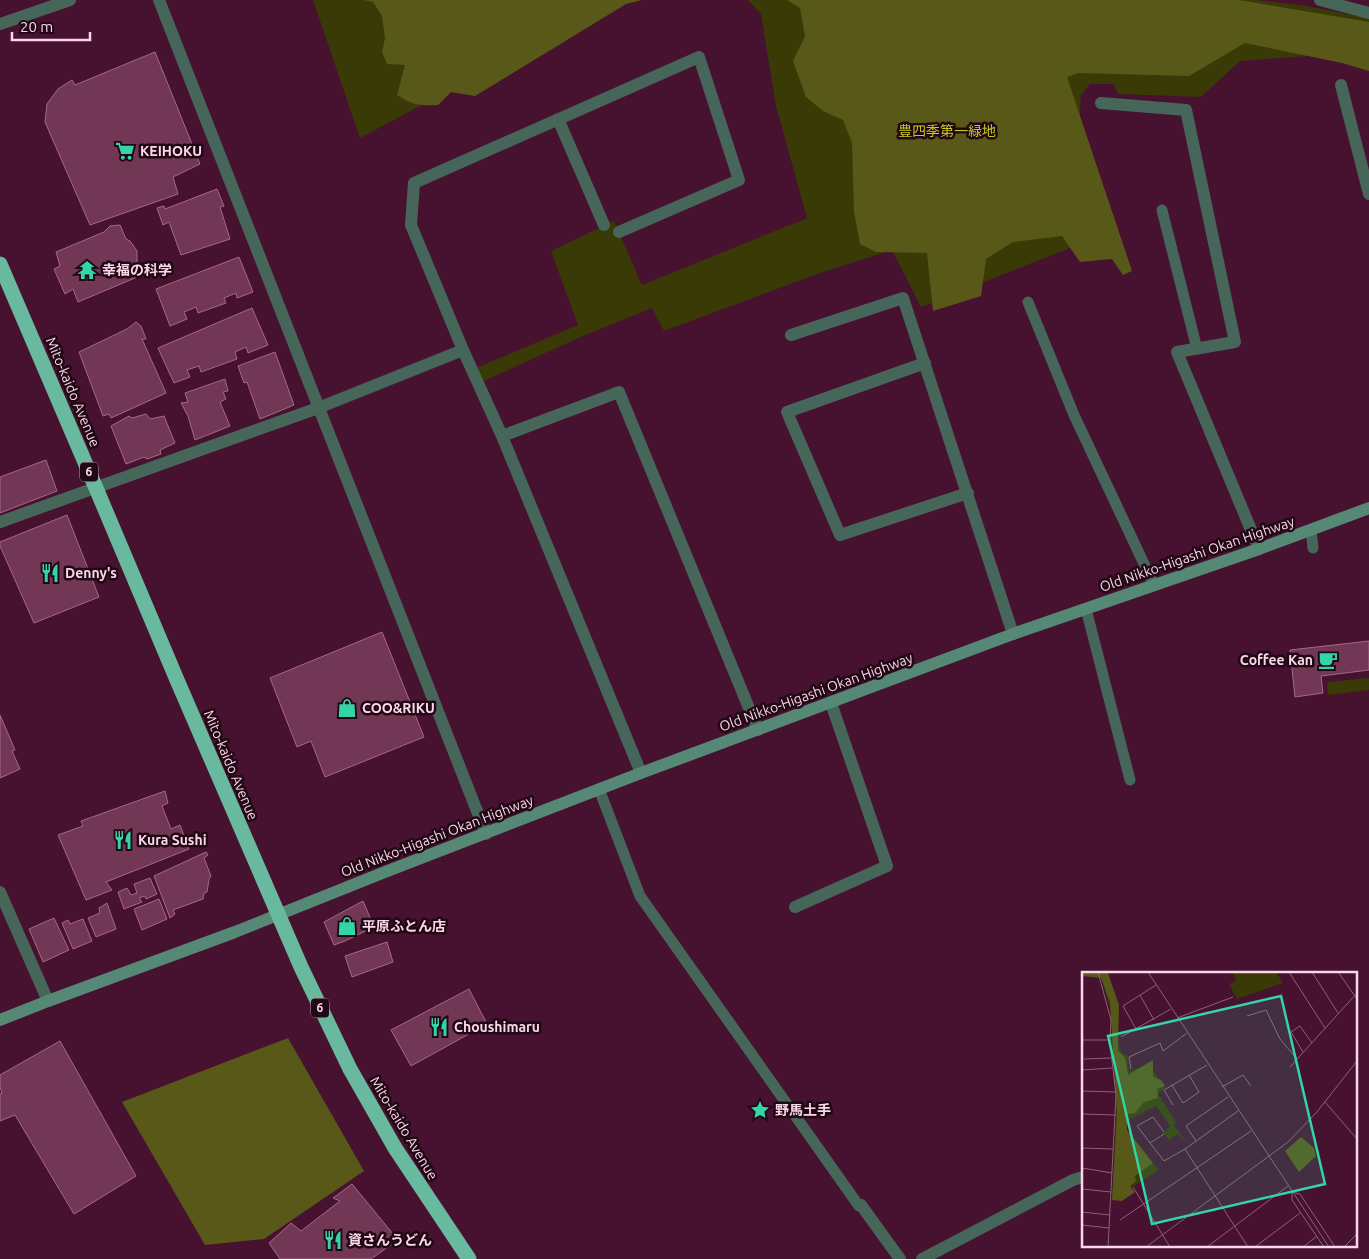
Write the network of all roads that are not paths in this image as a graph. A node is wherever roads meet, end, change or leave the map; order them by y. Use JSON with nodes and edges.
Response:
{"nodes":[{"id":1,"x":70,"y":0,"type":"edge"},
{"id":2,"x":159,"y":0,"type":"edge"},
{"id":3,"x":1320,"y":0,"type":"edge"},
{"id":4,"x":1369,"y":13,"type":"edge"},
{"id":5,"x":0,"y":24,"type":"edge"},
{"id":6,"x":1341,"y":85,"type":"dead end"},
{"id":7,"x":1101,"y":103,"type":"dead end"},
{"id":8,"x":558,"y":119,"type":"junction"},
{"id":9,"x":1369,"y":194,"type":"edge"},
{"id":10,"x":1162,"y":210,"type":"dead end"},
{"id":11,"x":604,"y":225,"type":"dead end"},
{"id":12,"x":619,"y":232,"type":"dead end"},
{"id":13,"x":0,"y":264,"type":"edge"},
{"id":14,"x":1028,"y":302,"type":"dead end"},
{"id":15,"x":791,"y":335,"type":"dead end"},
{"id":16,"x":1197,"y":349,"type":"junction"},
{"id":17,"x":463,"y":350,"type":"junction"},
{"id":18,"x":924,"y":363,"type":"junction"},
{"id":19,"x":318,"y":408,"type":"junction"},
{"id":20,"x":502,"y":436,"type":"junction"},
{"id":21,"x":96,"y":488,"type":"junction"},
{"id":22,"x":968,"y":493,"type":"junction"},
{"id":23,"x":1369,"y":508,"type":"edge"},
{"id":24,"x":0,"y":522,"type":"edge"},
{"id":25,"x":1311,"y":530,"type":"junction"},
{"id":26,"x":1314,"y":548,"type":"dead end"},
{"id":27,"x":1259,"y":549,"type":"junction"},
{"id":28,"x":1154,"y":585,"type":"junction"},
{"id":29,"x":1086,"y":609,"type":"junction"},
{"id":30,"x":1013,"y":634,"type":"junction"},
{"id":31,"x":831,"y":703,"type":"junction"},
{"id":32,"x":758,"y":730,"type":"junction"},
{"id":33,"x":641,"y":773,"type":"junction"},
{"id":34,"x":1130,"y":780,"type":"dead end"},
{"id":35,"x":599,"y":789,"type":"junction"},
{"id":36,"x":486,"y":834,"type":"junction"},
{"id":37,"x":0,"y":892,"type":"edge"},
{"id":38,"x":796,"y":907,"type":"dead end"},
{"id":39,"x":278,"y":915,"type":"junction"},
{"id":40,"x":48,"y":1001,"type":"junction"},
{"id":41,"x":0,"y":1020,"type":"edge"},
{"id":42,"x":1082,"y":1177,"type":"edge"},
{"id":43,"x":861,"y":1205,"type":"joint"},
{"id":44,"x":469,"y":1259,"type":"edge"},
{"id":45,"x":900,"y":1259,"type":"edge"},
{"id":46,"x":922,"y":1259,"type":"edge"}],
"edges":[{"from":1,"to":5,"type":"street"},
{"from":2,"to":19,"type":"street"},
{"from":3,"to":4,"type":"street"},
{"from":6,"to":9,"type":"street"},
{"from":7,"to":16,"type":"street"},
{"from":8,"to":11,"type":"street"},
{"from":8,"to":12,"type":"street"},
{"from":8,"to":17,"type":"street"},
{"from":10,"to":16,"type":"lane"},
{"from":13,"to":21,"type":"highway","name":"Mito-kaido Avenue","number":"6"},
{"from":14,"to":28,"type":"lane"},
{"from":15,"to":18,"type":"street"},
{"from":16,"to":27,"type":"street"},
{"from":17,"to":19,"type":"street"},
{"from":17,"to":20,"type":"street"},
{"from":18,"to":22,"type":"street"},
{"from":18,"to":22,"type":"street"},
{"from":19,"to":21,"type":"street"},
{"from":19,"to":36,"type":"street"},
{"from":20,"to":32,"type":"street"},
{"from":20,"to":33,"type":"street"},
{"from":21,"to":24,"type":"street"},
{"from":21,"to":39,"type":"highway","name":"Mito-kaido Avenue","number":"6"},
{"from":22,"to":30,"type":"street"},
{"from":23,"to":25,"type":"street","name":"Old Nikko-Higashi Okan Highway"},
{"from":25,"to":26,"type":"lane"},
{"from":25,"to":27,"type":"street","name":"Old Nikko-Higashi Okan Highway"},
{"from":27,"to":28,"type":"street","name":"Old Nikko-Higashi Okan Highway"},
{"from":28,"to":29,"type":"street","name":"Old Nikko-Higashi Okan Highway"},
{"from":29,"to":30,"type":"street","name":"Old Nikko-Higashi Okan Highway"},
{"from":29,"to":34,"type":"lane"},
{"from":30,"to":31,"type":"street","name":"Old Nikko-Higashi Okan Highway"},
{"from":31,"to":32,"type":"street","name":"Old Nikko-Higashi Okan Highway"},
{"from":31,"to":38,"type":"street"},
{"from":32,"to":33,"type":"street","name":"Old Nikko-Higashi Okan Highway"},
{"from":33,"to":35,"type":"street","name":"Old Nikko-Higashi Okan Highway"},
{"from":35,"to":36,"type":"street","name":"Old Nikko-Higashi Okan Highway"},
{"from":35,"to":43,"type":"lane"},
{"from":36,"to":39,"type":"street","name":"Old Nikko-Higashi Okan Highway"},
{"from":37,"to":40,"type":"street"},
{"from":39,"to":40,"type":"street","name":"Old Nikko-Higashi Okan Highway"},
{"from":39,"to":44,"type":"highway","name":"Mito-kaido Avenue","number":"6"},
{"from":40,"to":41,"type":"street","name":"Old Nikko-Higashi Okan Highway"},
{"from":42,"to":46,"type":"street"},
{"from":43,"to":45,"type":"street"}]}
